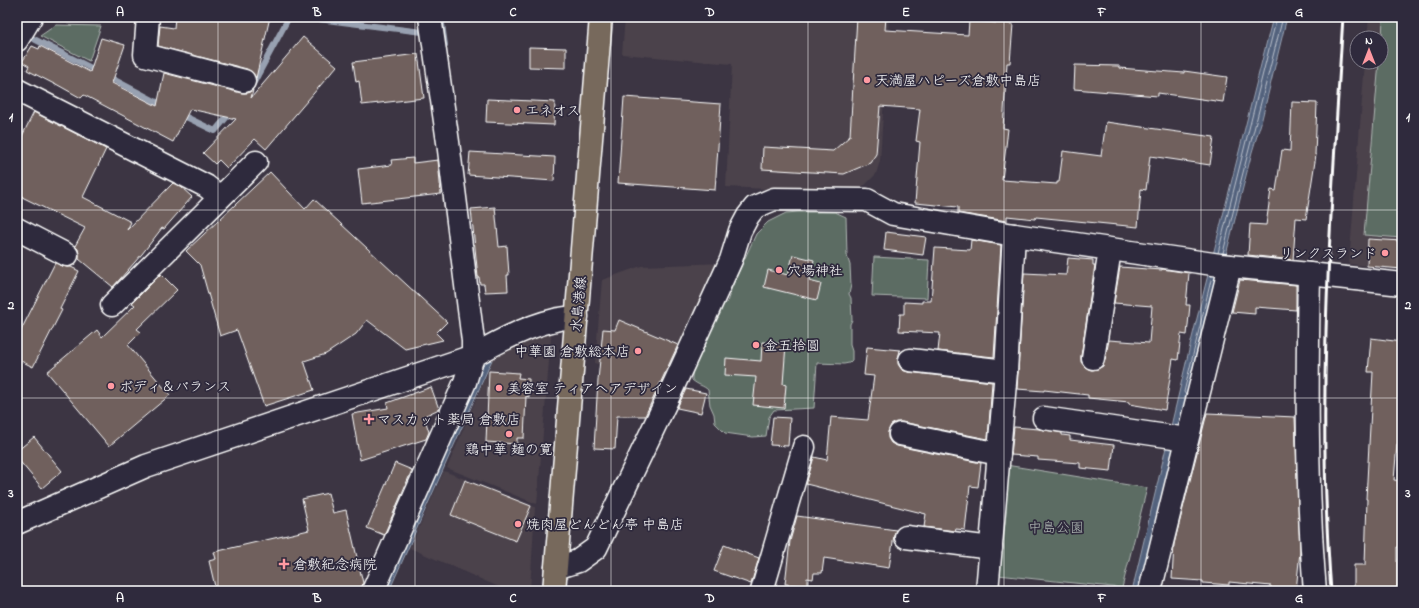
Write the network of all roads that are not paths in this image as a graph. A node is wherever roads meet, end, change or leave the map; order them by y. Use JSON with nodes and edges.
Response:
{"nodes":[{"id":1,"x":31,"y":17,"type":"edge"},
{"id":2,"x":148,"y":17,"type":"edge"},
{"id":3,"x":430,"y":17,"type":"edge"},
{"id":4,"x":601,"y":17,"type":"edge"},
{"id":5,"x":17,"y":40,"type":"edge"},
{"id":6,"x":244,"y":81,"type":"dead end"},
{"id":7,"x":17,"y":90,"type":"edge"},
{"id":8,"x":256,"y":162,"type":"dead end"},
{"id":9,"x":220,"y":197,"type":"junction"},
{"id":10,"x":17,"y":229,"type":"edge"},
{"id":11,"x":1014,"y":235,"type":"junction"},
{"id":12,"x":1110,"y":250,"type":"junction"},
{"id":13,"x":67,"y":255,"type":"dead end"},
{"id":14,"x":1220,"y":265,"type":"junction"},
{"id":15,"x":1309,"y":274,"type":"junction"},
{"id":16,"x":1402,"y":284,"type":"edge"},
{"id":17,"x":112,"y":305,"type":"dead end"},
{"id":18,"x":577,"y":317,"type":"junction"},
{"id":19,"x":473,"y":356,"type":"junction"},
{"id":20,"x":1094,"y":358,"type":"dead end"},
{"id":21,"x":910,"y":360,"type":"dead end"},
{"id":22,"x":1006,"y":371,"type":"junction"},
{"id":23,"x":1044,"y":418,"type":"dead end"},
{"id":24,"x":900,"y":434,"type":"dead end"},
{"id":25,"x":1178,"y":438,"type":"junction"},
{"id":26,"x":804,"y":447,"type":"dead end"},
{"id":27,"x":999,"y":454,"type":"junction"},
{"id":28,"x":17,"y":523,"type":"edge"},
{"id":29,"x":906,"y":537,"type":"dead end"},
{"id":30,"x":991,"y":548,"type":"junction"},
{"id":31,"x":556,"y":568,"type":"junction"},
{"id":32,"x":373,"y":591,"type":"edge"},
{"id":33,"x":554,"y":591,"type":"edge"},
{"id":34,"x":762,"y":591,"type":"edge"},
{"id":35,"x":987,"y":591,"type":"edge"},
{"id":36,"x":1150,"y":591,"type":"edge"},
{"id":37,"x":1316,"y":591,"type":"edge"}],
"edges":[{"from":1,"to":5,"type":"street"},
{"from":2,"to":6,"type":"street"},
{"from":3,"to":19,"type":"street"},
{"from":4,"to":18,"type":"main road","name":"水島港線"},
{"from":7,"to":9,"type":"street"},
{"from":8,"to":9,"type":"street"},
{"from":9,"to":17,"type":"street"},
{"from":10,"to":13,"type":"street"},
{"from":11,"to":12,"type":"street"},
{"from":11,"to":22,"type":"street"},
{"from":11,"to":31,"type":"street"},
{"from":12,"to":14,"type":"street"},
{"from":12,"to":20,"type":"street"},
{"from":14,"to":15,"type":"street"},
{"from":14,"to":25,"type":"street"},
{"from":15,"to":16,"type":"street"},
{"from":15,"to":37,"type":"street"},
{"from":18,"to":19,"type":"street"},
{"from":18,"to":31,"type":"main road","name":"水島港線"},
{"from":19,"to":28,"type":"street"},
{"from":19,"to":32,"type":"street"},
{"from":21,"to":22,"type":"street"},
{"from":22,"to":27,"type":"street"},
{"from":23,"to":25,"type":"street"},
{"from":24,"to":27,"type":"street"},
{"from":25,"to":36,"type":"street"},
{"from":26,"to":34,"type":"street"},
{"from":27,"to":30,"type":"street"},
{"from":29,"to":30,"type":"street"},
{"from":30,"to":35,"type":"street"},
{"from":31,"to":33,"type":"main road","name":"水島港線"}]}
